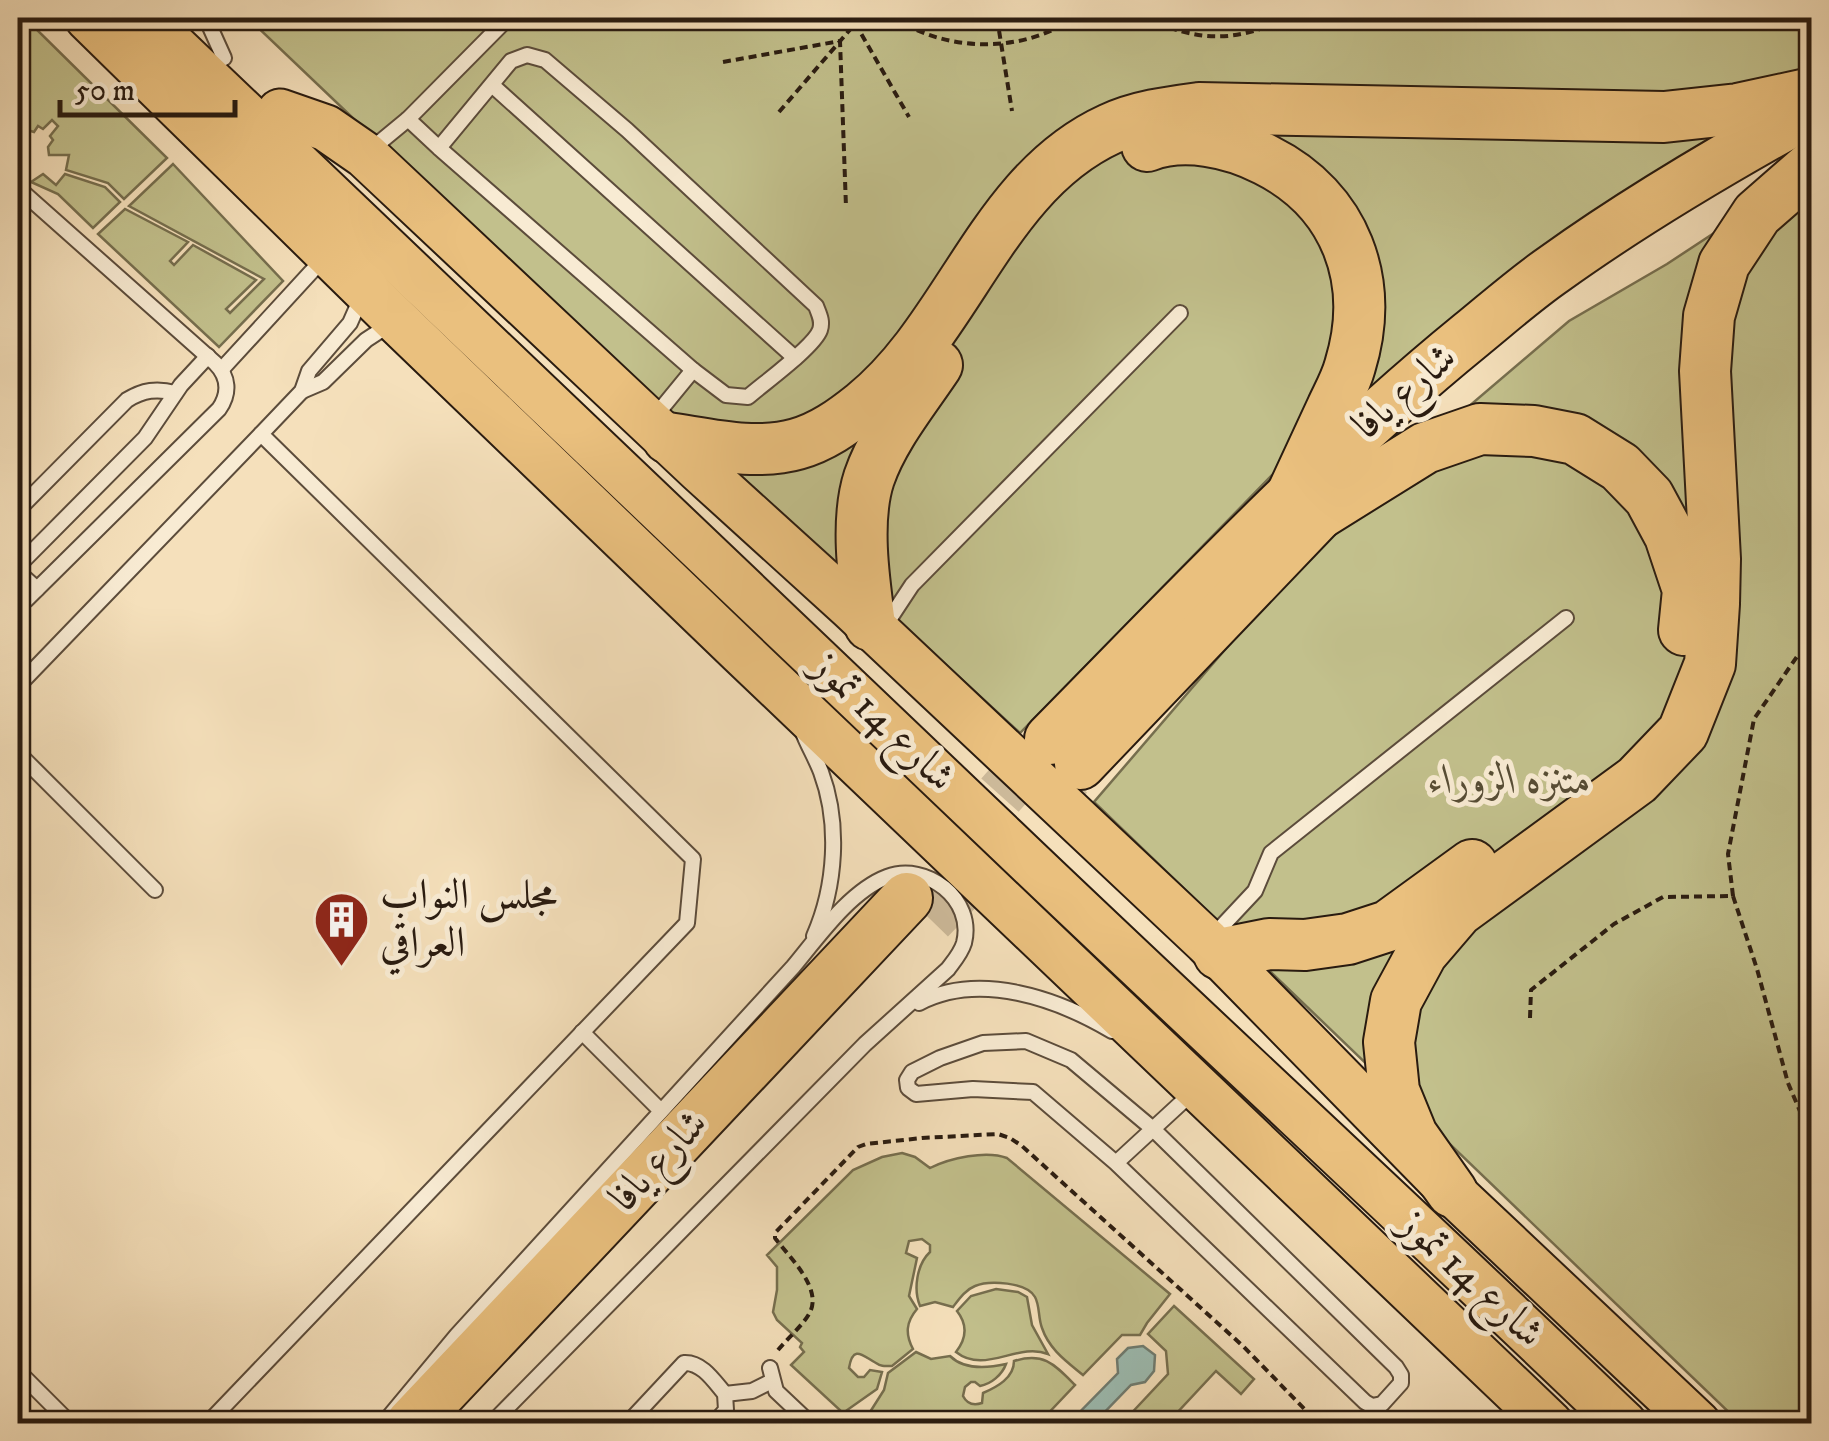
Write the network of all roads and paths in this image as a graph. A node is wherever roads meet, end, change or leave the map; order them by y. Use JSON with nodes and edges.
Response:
{"nodes":[{"id":1,"x":88,"y":18,"type":"edge"},
{"id":2,"x":144,"y":18,"type":"edge"},
{"id":3,"x":182,"y":18,"type":"edge"},
{"id":4,"x":508,"y":18,"type":"edge"},
{"id":5,"x":894,"y":18,"type":"edge"},
{"id":6,"x":997,"y":18,"type":"edge"},
{"id":7,"x":1074,"y":18,"type":"edge"},
{"id":8,"x":1145,"y":18,"type":"edge"},
{"id":9,"x":1288,"y":18,"type":"edge"},
{"id":10,"x":858,"y":20,"type":"edge"},
{"id":11,"x":215,"y":38,"type":"edge"},
{"id":12,"x":840,"y":41,"type":"junction"},
{"id":13,"x":1001,"y":45,"type":"junction"},
{"id":14,"x":722,"y":62,"type":"dead end"},
{"id":15,"x":492,"y":85,"type":"junction"},
{"id":16,"x":1812,"y":94,"type":"edge"},
{"id":17,"x":1812,"y":110,"type":"edge"},
{"id":18,"x":1012,"y":111,"type":"dead end"},
{"id":19,"x":280,"y":112,"type":"junction"},
{"id":20,"x":779,"y":112,"type":"dead end"},
{"id":21,"x":909,"y":117,"type":"dead end"},
{"id":22,"x":408,"y":119,"type":"junction"},
{"id":23,"x":439,"y":148,"type":"junction"},
{"id":24,"x":1812,"y":148,"type":"edge"},
{"id":25,"x":365,"y":155,"type":"junction"},
{"id":26,"x":1812,"y":166,"type":"edge"},
{"id":27,"x":18,"y":188,"type":"edge"},
{"id":28,"x":846,"y":207,"type":"dead end"},
{"id":29,"x":328,"y":254,"type":"junction"},
{"id":30,"x":365,"y":290,"type":"junction"},
{"id":31,"x":1180,"y":313,"type":"dead end"},
{"id":32,"x":397,"y":321,"type":"junction"},
{"id":33,"x":208,"y":356,"type":"junction"},
{"id":34,"x":795,"y":358,"type":"junction"},
{"id":35,"x":222,"y":369,"type":"junction"},
{"id":36,"x":692,"y":370,"type":"junction"},
{"id":37,"x":302,"y":391,"type":"junction"},
{"id":38,"x":176,"y":393,"type":"junction"},
{"id":39,"x":659,"y":430,"type":"junction"},
{"id":40,"x":261,"y":434,"type":"junction"},
{"id":41,"x":1811,"y":501,"type":"edge"},
{"id":42,"x":1306,"y":503,"type":"junction"},
{"id":43,"x":18,"y":510,"type":"edge"},
{"id":44,"x":18,"y":569,"type":"edge"},
{"id":45,"x":1566,"y":618,"type":"dead end"},
{"id":46,"x":875,"y":629,"type":"junction"},
{"id":47,"x":740,"y":651,"type":"junction"},
{"id":48,"x":18,"y":686,"type":"edge"},
{"id":49,"x":1065,"y":752,"type":"tunnel mouth"},
{"id":50,"x":18,"y":753,"type":"edge"},
{"id":51,"x":156,"y":890,"type":"dead end"},
{"id":52,"x":1734,"y":896,"type":"junction"},
{"id":53,"x":809,"y":948,"type":"junction"},
{"id":54,"x":1213,"y":948,"type":"junction"},
{"id":55,"x":1530,"y":1018,"type":"dead end"},
{"id":56,"x":889,"y":1022,"type":"junction"},
{"id":57,"x":582,"y":1032,"type":"junction"},
{"id":58,"x":1195,"y":1083,"type":"junction"},
{"id":59,"x":661,"y":1111,"type":"junction"},
{"id":60,"x":1812,"y":1121,"type":"edge"},
{"id":61,"x":1153,"y":1129,"type":"junction"},
{"id":62,"x":1116,"y":1163,"type":"junction"},
{"id":63,"x":1452,"y":1192,"type":"junction"},
{"id":64,"x":18,"y":1371,"type":"edge"},
{"id":65,"x":771,"y":1375,"type":"junction"},
{"id":66,"x":725,"y":1394,"type":"junction"},
{"id":67,"x":70,"y":1424,"type":"edge"},
{"id":68,"x":208,"y":1424,"type":"edge"},
{"id":69,"x":383,"y":1424,"type":"edge"},
{"id":70,"x":411,"y":1424,"type":"edge"},
{"id":71,"x":451,"y":1424,"type":"edge"},
{"id":72,"x":491,"y":1424,"type":"edge"},
{"id":73,"x":627,"y":1424,"type":"edge"},
{"id":74,"x":714,"y":1424,"type":"edge"},
{"id":75,"x":811,"y":1424,"type":"edge"},
{"id":76,"x":1319,"y":1424,"type":"edge"},
{"id":77,"x":1550,"y":1424,"type":"edge"},
{"id":78,"x":1586,"y":1424,"type":"edge"},
{"id":79,"x":1624,"y":1424,"type":"edge"},
{"id":80,"x":1657,"y":1424,"type":"edge"},
{"id":81,"x":1698,"y":1424,"type":"edge"}],
"edges":[{"from":1,"to":29,"type":"main road","name":"شارع 14 تموز"},
{"from":2,"to":78,"type":"main road"},
{"from":2,"to":79,"type":"main road","name":"شارع 14 تموز"},
{"from":3,"to":11,"type":"main road","name":"شارع 14 تموز"},
{"from":4,"to":22,"type":"lane"},
{"from":5,"to":13,"type":"path"},
{"from":6,"to":13,"type":"path"},
{"from":7,"to":13,"type":"path"},
{"from":8,"to":9,"type":"path"},
{"from":10,"to":12,"type":"path"},
{"from":10,"to":21,"type":"path"},
{"from":11,"to":19,"type":"main road","name":"شارع 14 تموز"},
{"from":12,"to":14,"type":"path"},
{"from":12,"to":20,"type":"path"},
{"from":12,"to":28,"type":"path"},
{"from":13,"to":18,"type":"path"},
{"from":15,"to":23,"type":"lane"},
{"from":15,"to":34,"type":"lane"},
{"from":15,"to":34,"type":"lane"},
{"from":16,"to":39,"type":"highway"},
{"from":17,"to":42,"type":"highway","name":"شارع يافا"},
{"from":19,"to":25,"type":"main road"},
{"from":19,"to":80,"type":"main road","name":"شارع 14 تموز"},
{"from":22,"to":23,"type":"lane"},
{"from":22,"to":25,"type":"lane"},
{"from":23,"to":36,"type":"lane"},
{"from":24,"to":42,"type":"highway","name":"شارع يافا"},
{"from":25,"to":39,"type":"main road"},
{"from":26,"to":63,"type":"highway"},
{"from":27,"to":33,"type":"lane"},
{"from":29,"to":30,"type":"main road","name":"شارع 14 تموز"},
{"from":29,"to":35,"type":"lane"},
{"from":30,"to":32,"type":"main road","name":"شارع 14 تموز"},
{"from":30,"to":37,"type":"lane"},
{"from":31,"to":46,"type":"lane"},
{"from":32,"to":37,"type":"lane"},
{"from":32,"to":47,"type":"main road","name":"شارع 14 تموز"},
{"from":33,"to":35,"type":"lane"},
{"from":33,"to":38,"type":"lane"},
{"from":34,"to":36,"type":"lane"},
{"from":35,"to":44,"type":"lane"},
{"from":36,"to":39,"type":"lane"},
{"from":37,"to":40,"type":"lane"},
{"from":38,"to":43,"type":"lane"},
{"from":38,"to":44,"type":"lane"},
{"from":39,"to":46,"type":"main road"},
{"from":40,"to":48,"type":"lane"},
{"from":40,"to":57,"type":"lane"},
{"from":41,"to":52,"type":"path"},
{"from":42,"to":46,"type":"highway"},
{"from":42,"to":49,"type":"highway","name":"شارع يافا"},
{"from":42,"to":54,"type":"highway"},
{"from":45,"to":54,"type":"lane"},
{"from":46,"to":54,"type":"main road"},
{"from":47,"to":53,"type":"lane"},
{"from":47,"to":58,"type":"main road","name":"شارع 14 تموز"},
{"from":50,"to":51,"type":"lane"},
{"from":52,"to":55,"type":"path"},
{"from":52,"to":60,"type":"path"},
{"from":53,"to":56,"type":"lane"},
{"from":53,"to":59,"type":"lane"},
{"from":54,"to":63,"type":"main road"},
{"from":56,"to":58,"type":"lane"},
{"from":56,"to":72,"type":"lane"},
{"from":57,"to":59,"type":"lane"},
{"from":57,"to":68,"type":"lane"},
{"from":58,"to":61,"type":"lane"},
{"from":58,"to":77,"type":"main road","name":"شارع 14 تموز"},
{"from":59,"to":69,"type":"lane"},
{"from":61,"to":62,"type":"lane"},
{"from":61,"to":62,"type":"lane"},
{"from":61,"to":62,"type":"lane"},
{"from":63,"to":81,"type":"main road"},
{"from":64,"to":67,"type":"lane"},
{"from":65,"to":66,"type":"lane"},
{"from":65,"to":75,"type":"lane"},
{"from":65,"to":76,"type":"path"},
{"from":66,"to":73,"type":"lane"},
{"from":66,"to":74,"type":"lane"},
{"from":70,"to":71,"type":"highway","name":"شارع يافا"}]}
